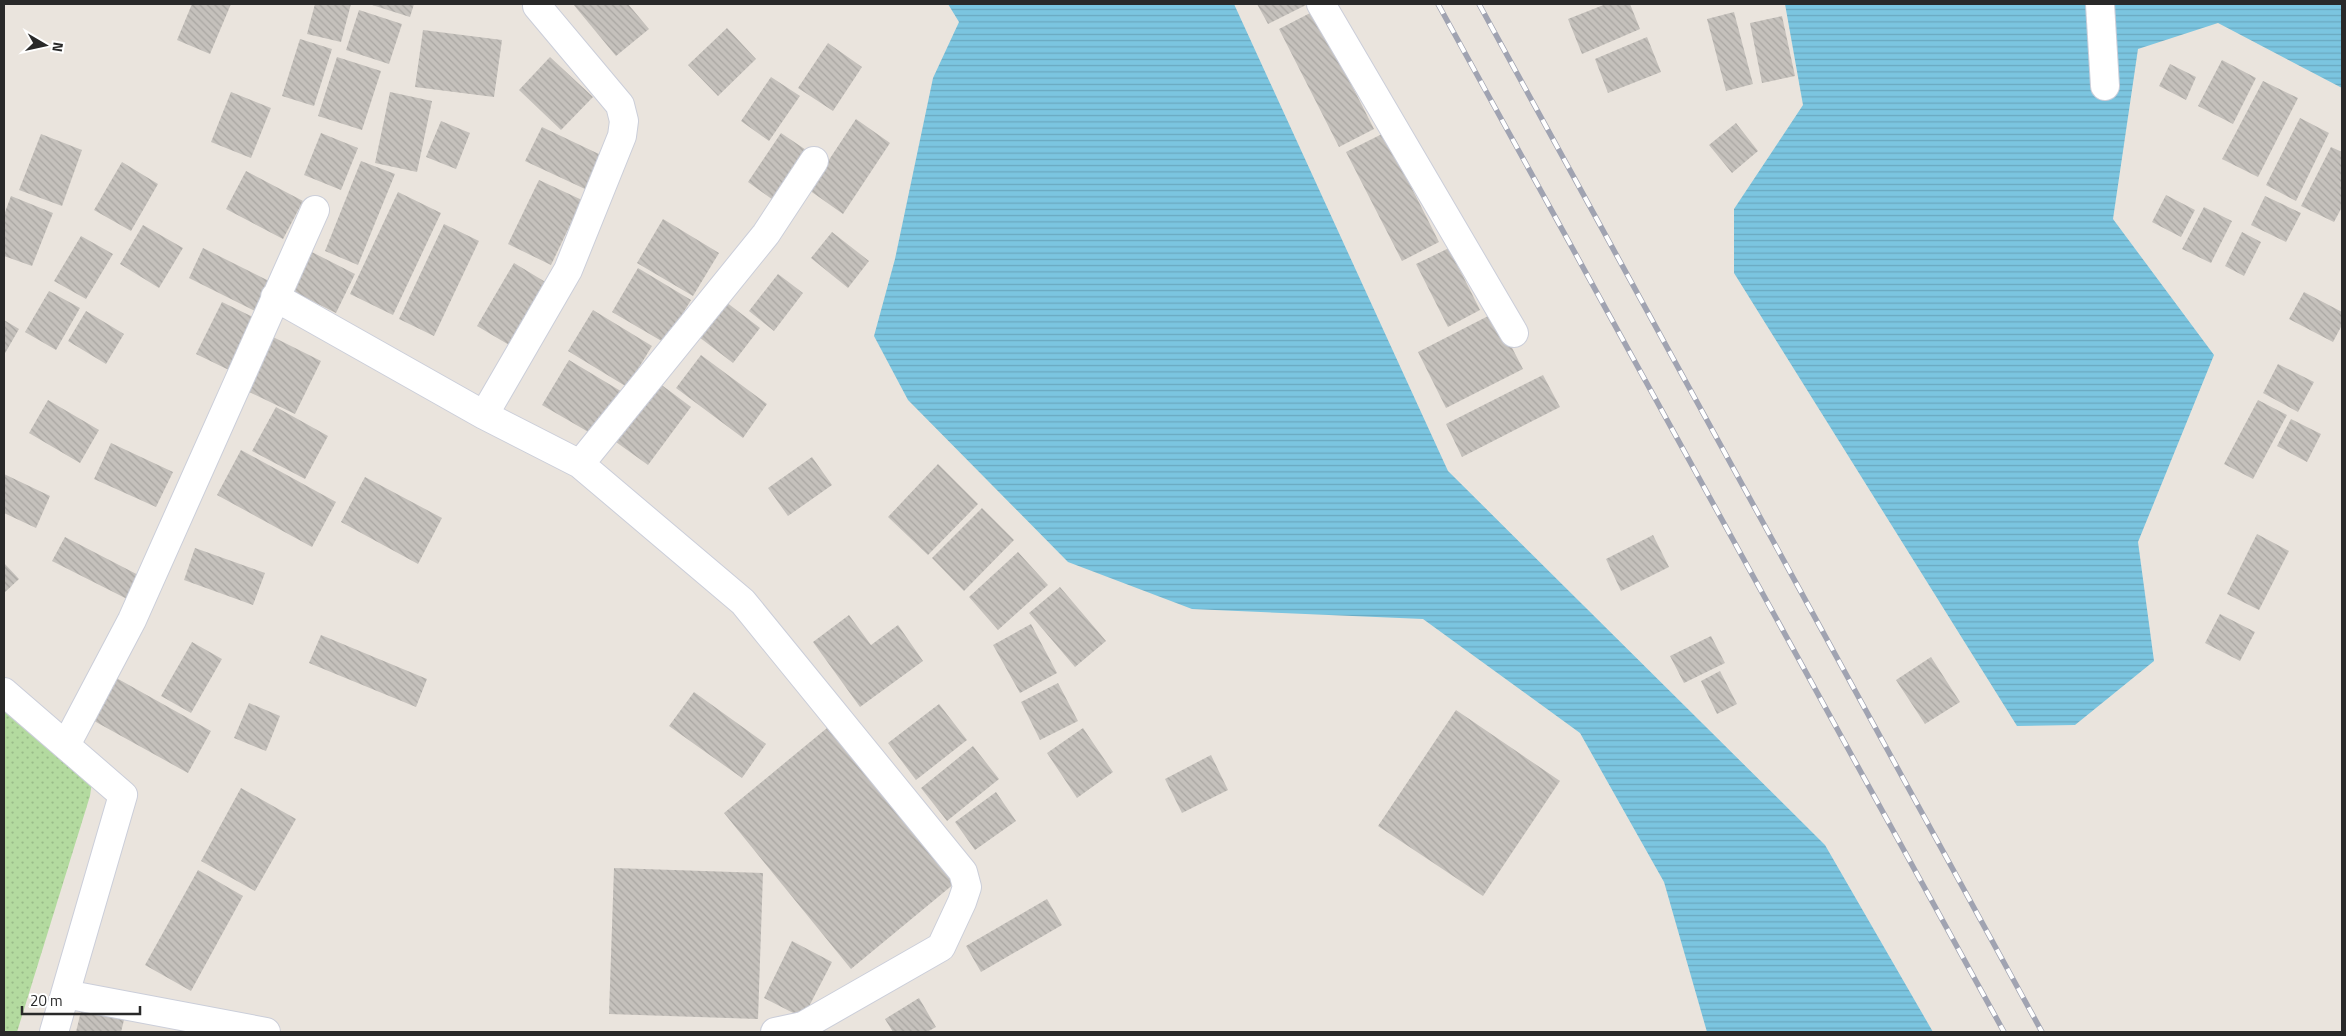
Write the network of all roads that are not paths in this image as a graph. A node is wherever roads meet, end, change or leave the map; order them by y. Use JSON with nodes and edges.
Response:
{"nodes":[{"id":1,"x":539,"y":4,"type":"edge"},
{"id":2,"x":1322,"y":4,"type":"edge"},
{"id":3,"x":2100,"y":4,"type":"edge"},
{"id":4,"x":2105,"y":86,"type":"dead end"},
{"id":5,"x":814,"y":161,"type":"dead end"},
{"id":6,"x":315,"y":210,"type":"dead end"},
{"id":7,"x":275,"y":297,"type":"junction"},
{"id":8,"x":1514,"y":333,"type":"dead end"},
{"id":9,"x":484,"y":415,"type":"junction"},
{"id":10,"x":580,"y":464,"type":"junction"},
{"id":11,"x":4,"y":692,"type":"edge"},
{"id":12,"x":66,"y":745,"type":"junction"},
{"id":13,"x":65,"y":994,"type":"junction"},
{"id":14,"x":54,"y":1032,"type":"edge"},
{"id":15,"x":266,"y":1032,"type":"edge"},
{"id":16,"x":775,"y":1032,"type":"edge"}],
"edges":[{"from":1,"to":9,"type":"street"},
{"from":2,"to":8,"type":"street"},
{"from":3,"to":4,"type":"street"},
{"from":5,"to":10,"type":"street"},
{"from":6,"to":7,"type":"street"},
{"from":7,"to":9,"type":"street"},
{"from":7,"to":12,"type":"street"},
{"from":9,"to":10,"type":"street"},
{"from":10,"to":16,"type":"street"},
{"from":11,"to":12,"type":"street"},
{"from":12,"to":13,"type":"street"},
{"from":13,"to":14,"type":"street"},
{"from":13,"to":15,"type":"street"}]}
